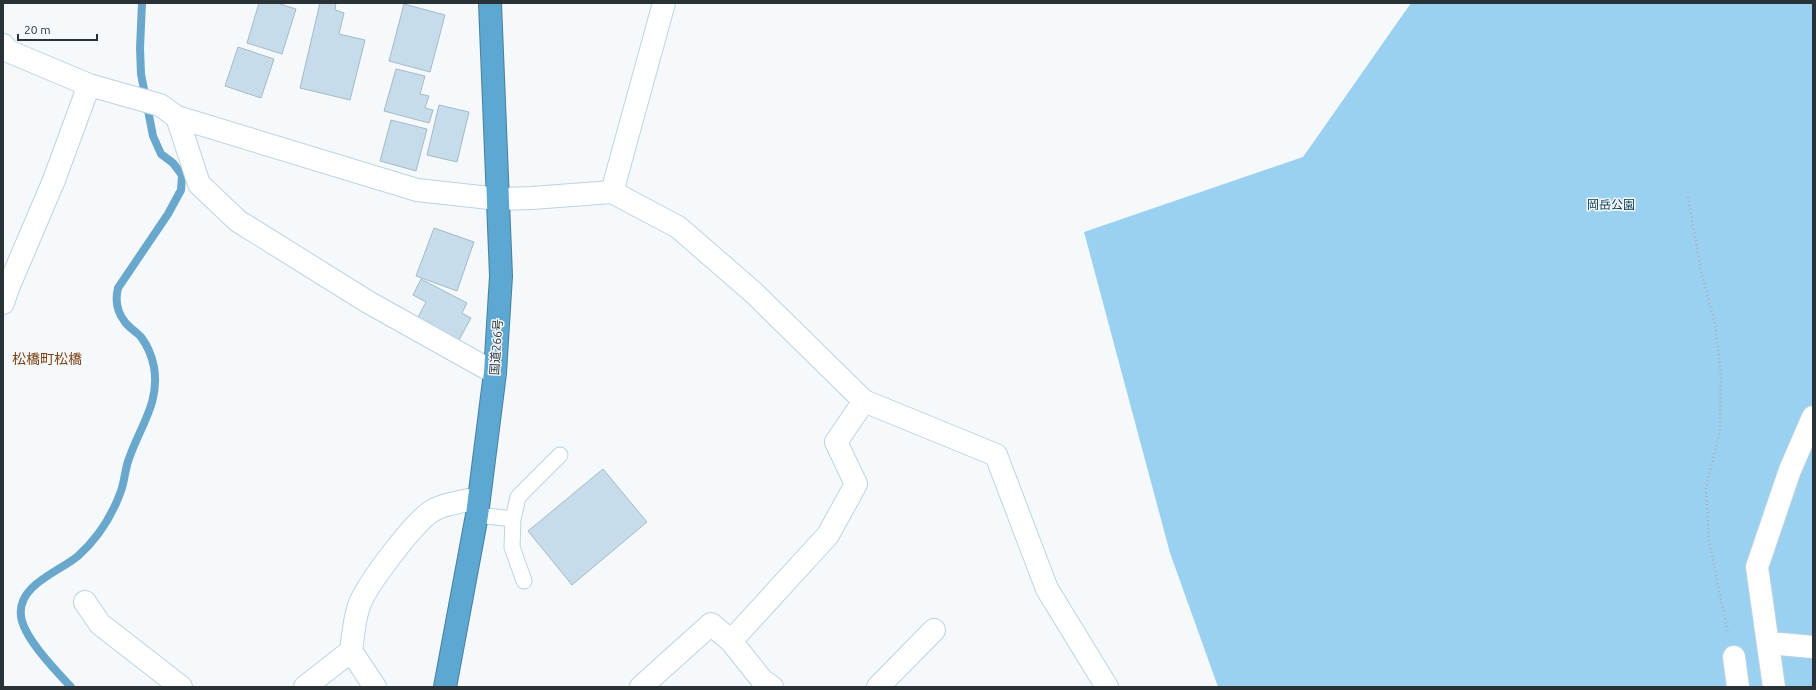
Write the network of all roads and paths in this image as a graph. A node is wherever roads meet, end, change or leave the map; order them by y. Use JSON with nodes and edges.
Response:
{"nodes":[{"id":1,"x":490,"y":3,"type":"edge"},
{"id":2,"x":664,"y":3,"type":"edge"},
{"id":3,"x":3,"y":45,"type":"edge"},
{"id":4,"x":89,"y":85,"type":"junction"},
{"id":5,"x":169,"y":111,"type":"junction"},
{"id":6,"x":612,"y":192,"type":"junction"},
{"id":7,"x":1688,"y":197,"type":"dead end"},
{"id":8,"x":499,"y":199,"type":"junction"},
{"id":9,"x":3,"y":303,"type":"edge"},
{"id":10,"x":495,"y":373,"type":"junction"},
{"id":11,"x":864,"y":401,"type":"junction"},
{"id":12,"x":1813,"y":417,"type":"edge"},
{"id":13,"x":560,"y":455,"type":"dead end"},
{"id":14,"x":478,"y":506,"type":"junction"},
{"id":15,"x":513,"y":519,"type":"junction"},
{"id":16,"x":524,"y":581,"type":"dead end"},
{"id":17,"x":85,"y":602,"type":"dead end"},
{"id":18,"x":934,"y":630,"type":"dead end"},
{"id":19,"x":731,"y":641,"type":"junction"},
{"id":20,"x":1768,"y":643,"type":"junction"},
{"id":21,"x":1813,"y":647,"type":"edge"},
{"id":22,"x":351,"y":651,"type":"junction"},
{"id":23,"x":1734,"y":657,"type":"joint"},
{"id":24,"x":181,"y":687,"type":"edge"},
{"id":25,"x":305,"y":687,"type":"edge"},
{"id":26,"x":375,"y":687,"type":"edge"},
{"id":27,"x":445,"y":687,"type":"edge"},
{"id":28,"x":641,"y":687,"type":"edge"},
{"id":29,"x":772,"y":687,"type":"edge"},
{"id":30,"x":878,"y":687,"type":"edge"},
{"id":31,"x":1107,"y":687,"type":"edge"},
{"id":32,"x":1738,"y":687,"type":"edge"},
{"id":33,"x":1774,"y":687,"type":"edge"}],
"edges":[{"from":1,"to":8,"type":"highway","name":"国道266号"},
{"from":2,"to":6,"type":"street"},
{"from":3,"to":4,"type":"street"},
{"from":4,"to":5,"type":"street"},
{"from":4,"to":9,"type":"street"},
{"from":5,"to":8,"type":"street"},
{"from":5,"to":10,"type":"street"},
{"from":6,"to":8,"type":"street"},
{"from":6,"to":11,"type":"street"},
{"from":7,"to":23,"type":"path"},
{"from":8,"to":10,"type":"highway","name":"国道266号"},
{"from":10,"to":14,"type":"highway","name":"国道266号"},
{"from":11,"to":19,"type":"street"},
{"from":11,"to":31,"type":"street"},
{"from":12,"to":20,"type":"street"},
{"from":13,"to":15,"type":"lane"},
{"from":14,"to":15,"type":"lane"},
{"from":14,"to":22,"type":"street"},
{"from":14,"to":27,"type":"highway","name":"国道266号"},
{"from":15,"to":16,"type":"lane"},
{"from":17,"to":24,"type":"street"},
{"from":18,"to":30,"type":"street"},
{"from":19,"to":28,"type":"street"},
{"from":19,"to":29,"type":"street"},
{"from":20,"to":21,"type":"street"},
{"from":20,"to":33,"type":"street"},
{"from":22,"to":25,"type":"street"},
{"from":22,"to":26,"type":"street"},
{"from":23,"to":32,"type":"street"}]}
